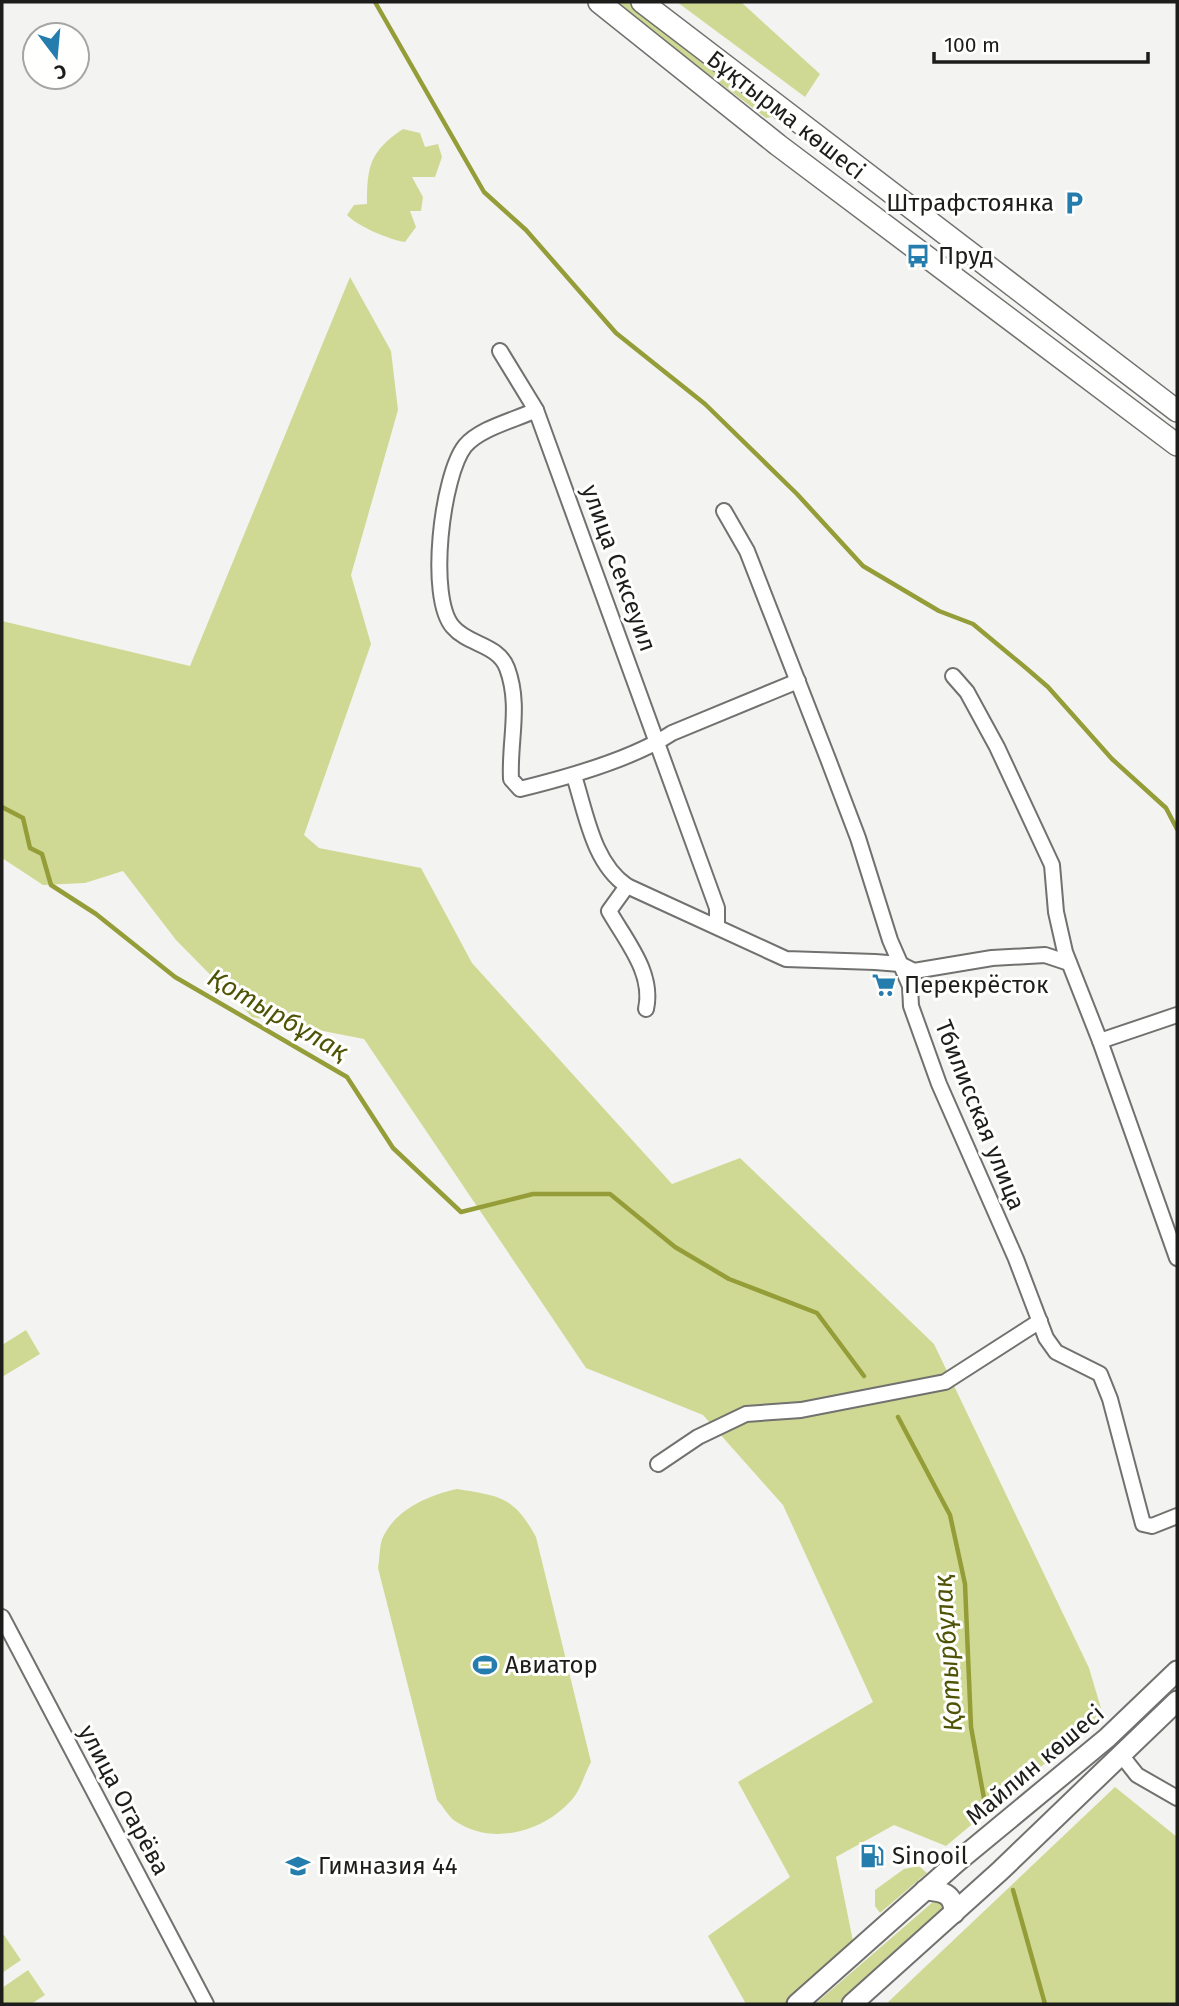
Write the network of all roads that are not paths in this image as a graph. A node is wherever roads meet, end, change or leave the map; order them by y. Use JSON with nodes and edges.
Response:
{"nodes":[{"id":1,"x":599,"y":2,"type":"edge"},
{"id":2,"x":642,"y":2,"type":"edge"},
{"id":3,"x":797,"y":120,"type":"junction"},
{"id":4,"x":778,"y":145,"type":"junction"},
{"id":5,"x":500,"y":351,"type":"dead end"},
{"id":6,"x":536,"y":410,"type":"junction"},
{"id":7,"x":1177,"y":411,"type":"edge"},
{"id":8,"x":1177,"y":446,"type":"edge"},
{"id":9,"x":724,"y":511,"type":"dead end"},
{"id":10,"x":953,"y":676,"type":"dead end"},
{"id":11,"x":798,"y":681,"type":"junction"},
{"id":12,"x":658,"y":743,"type":"junction"},
{"id":13,"x":574,"y":776,"type":"junction"},
{"id":14,"x":627,"y":886,"type":"junction"},
{"id":15,"x":717,"y":926,"type":"junction"},
{"id":16,"x":1069,"y":962,"type":"junction"},
{"id":17,"x":900,"y":964,"type":"junction"},
{"id":18,"x":646,"y":1009,"type":"dead end"},
{"id":19,"x":1177,"y":1015,"type":"edge"},
{"id":20,"x":1100,"y":1041,"type":"junction"},
{"id":21,"x":1177,"y":1258,"type":"edge"},
{"id":22,"x":1040,"y":1321,"type":"junction"},
{"id":23,"x":658,"y":1464,"type":"dead end"},
{"id":24,"x":1177,"y":1516,"type":"edge"},
{"id":25,"x":2,"y":1617,"type":"edge"},
{"id":26,"x":1177,"y":1671,"type":"edge"},
{"id":27,"x":1177,"y":1702,"type":"edge"},
{"id":28,"x":1122,"y":1756,"type":"junction"},
{"id":29,"x":1177,"y":1798,"type":"edge"},
{"id":30,"x":925,"y":1891,"type":"junction"},
{"id":31,"x":954,"y":1913,"type":"junction"},
{"id":32,"x":206,"y":2004,"type":"edge"},
{"id":33,"x":797,"y":2004,"type":"edge"},
{"id":34,"x":852,"y":2004,"type":"edge"}],
"edges":[{"from":1,"to":4,"type":"main road","name":"Бұқтырма көшесі"},
{"from":2,"to":3,"type":"main road","name":"Бұқтырма көшесі"},
{"from":3,"to":4,"type":"main road"},
{"from":3,"to":7,"type":"main road","name":"Бұқтырма көшесі"},
{"from":4,"to":8,"type":"main road","name":"Бұқтырма көшесі"},
{"from":5,"to":6,"type":"street","name":"улица Сексеуил"},
{"from":6,"to":12,"type":"street","name":"улица Сексеуил"},
{"from":6,"to":13,"type":"street"},
{"from":9,"to":11,"type":"street","name":"Тбилисская улица"},
{"from":10,"to":16,"type":"street"},
{"from":11,"to":12,"type":"street"},
{"from":11,"to":17,"type":"street","name":"Тбилисская улица"},
{"from":12,"to":13,"type":"street"},
{"from":12,"to":15,"type":"street","name":"улица Сексеуил"},
{"from":13,"to":14,"type":"street"},
{"from":14,"to":15,"type":"street"},
{"from":14,"to":18,"type":"street"},
{"from":15,"to":17,"type":"street"},
{"from":16,"to":17,"type":"street"},
{"from":16,"to":20,"type":"street"},
{"from":17,"to":22,"type":"street","name":"Тбилисская улица"},
{"from":19,"to":20,"type":"street"},
{"from":20,"to":21,"type":"street"},
{"from":22,"to":23,"type":"street"},
{"from":22,"to":24,"type":"street","name":"Тбилисская улица"},
{"from":25,"to":32,"type":"street","name":"улица Огарёва"},
{"from":26,"to":30,"type":"main road","name":"Майлин көшесі"},
{"from":27,"to":28,"type":"main road","name":"Майлин көшесі"},
{"from":28,"to":29,"type":"street"},
{"from":28,"to":31,"type":"main road","name":"Майлин көшесі"},
{"from":30,"to":31,"type":"main road"},
{"from":30,"to":33,"type":"main road","name":"Майлин көшесі"},
{"from":31,"to":34,"type":"main road","name":"Майлин көшесі"}]}
